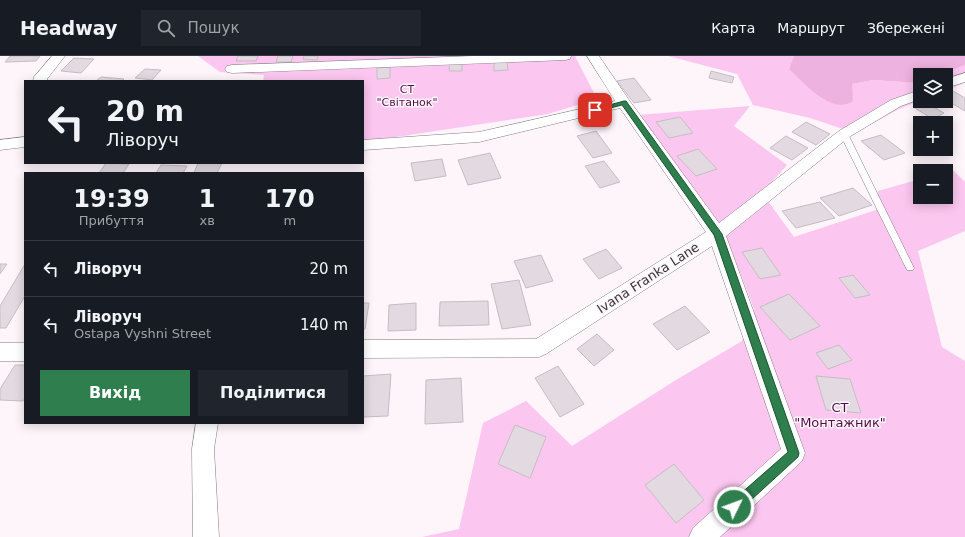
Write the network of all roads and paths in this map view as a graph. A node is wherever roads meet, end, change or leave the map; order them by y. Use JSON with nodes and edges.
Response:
{"nodes":[{"id":1,"x":59,"y":56,"type":"edge"},
{"id":2,"x":565,"y":56,"type":"edge"},
{"id":3,"x":592,"y":56,"type":"edge"},
{"id":4,"x":232,"y":68,"type":"dead end"},
{"id":5,"x":965,"y":77,"type":"edge"},
{"id":6,"x":40,"y":80,"type":"edge"},
{"id":7,"x":953,"y":81,"type":"edge"},
{"id":8,"x":913,"y":97,"type":"edge"},
{"id":9,"x":624,"y":103,"type":"junction"},
{"id":10,"x":844,"y":134,"type":"junction"},
{"id":11,"x":24,"y":142,"type":"edge"},
{"id":12,"x":0,"y":145,"type":"edge"},
{"id":13,"x":364,"y":145,"type":"edge"},
{"id":14,"x":717,"y":234,"type":"junction"},
{"id":15,"x":910,"y":268,"type":"dead end"},
{"id":16,"x":364,"y":349,"type":"edge"},
{"id":17,"x":0,"y":352,"type":"edge"},
{"id":18,"x":24,"y":352,"type":"edge"},
{"id":19,"x":207,"y":424,"type":"edge"},
{"id":20,"x":206,"y":537,"type":"edge"},
{"id":21,"x":702,"y":537,"type":"edge"}],
"edges":[{"from":1,"to":6,"type":"street"},
{"from":2,"to":4,"type":"street"},
{"from":3,"to":9,"type":"street"},
{"from":5,"to":7,"type":"street"},
{"from":8,"to":10,"type":"street","name":"Ivana Franka Lane"},
{"from":9,"to":13,"type":"street"},
{"from":9,"to":14,"type":"street"},
{"from":10,"to":14,"type":"street","name":"Ivana Franka Lane"},
{"from":10,"to":15,"type":"lane"},
{"from":11,"to":12,"type":"street"},
{"from":14,"to":16,"type":"street","name":"Ivana Franka Lane"},
{"from":14,"to":21,"type":"street"},
{"from":17,"to":18,"type":"street"},
{"from":19,"to":20,"type":"street"}]}
